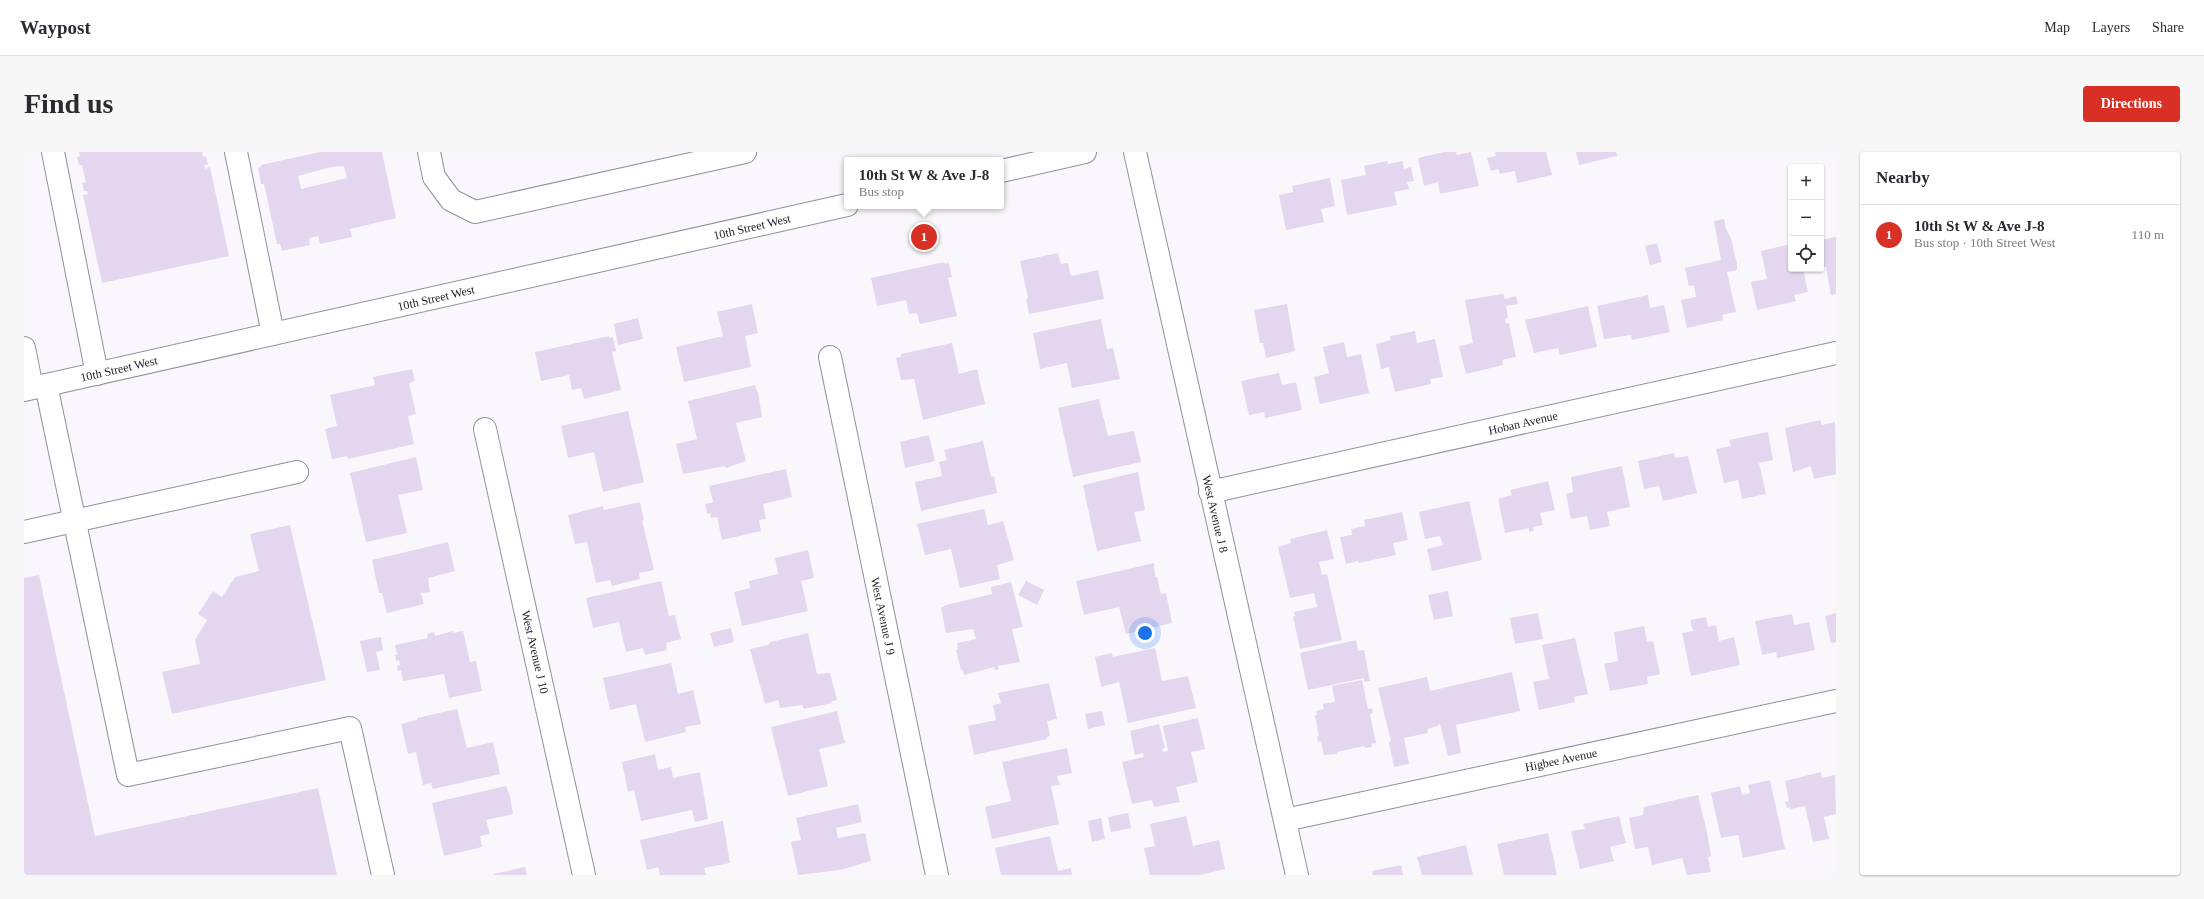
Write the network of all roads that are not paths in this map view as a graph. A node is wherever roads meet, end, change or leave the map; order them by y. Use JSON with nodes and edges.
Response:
{"nodes":[{"id":1,"x":53,"y":152,"type":"edge"},
{"id":2,"x":236,"y":152,"type":"edge"},
{"id":3,"x":428,"y":152,"type":"edge"},
{"id":4,"x":745,"y":152,"type":"edge"},
{"id":5,"x":1086,"y":152,"type":"edge"},
{"id":6,"x":1135,"y":152,"type":"edge"},
{"id":7,"x":1004,"y":170,"type":"edge"},
{"id":8,"x":844,"y":207,"type":"edge"},
{"id":9,"x":273,"y":334,"type":"junction"},
{"id":10,"x":24,"y":348,"type":"edge"},
{"id":11,"x":1836,"y":353,"type":"edge"},
{"id":12,"x":830,"y":357,"type":"dead end"},
{"id":13,"x":96,"y":374,"type":"junction"},
{"id":14,"x":34,"y":388,"type":"edge"},
{"id":15,"x":485,"y":429,"type":"dead end"},
{"id":16,"x":297,"y":472,"type":"dead end"},
{"id":17,"x":1210,"y":492,"type":"junction"},
{"id":18,"x":76,"y":521,"type":"junction"},
{"id":19,"x":24,"y":532,"type":"edge"},
{"id":20,"x":1836,"y":700,"type":"edge"},
{"id":21,"x":1285,"y":820,"type":"junction"},
{"id":22,"x":383,"y":875,"type":"edge"},
{"id":23,"x":584,"y":875,"type":"edge"},
{"id":24,"x":937,"y":875,"type":"edge"},
{"id":25,"x":1297,"y":875,"type":"edge"}],
"edges":[{"from":1,"to":13,"type":"street"},
{"from":2,"to":9,"type":"street"},
{"from":3,"to":4,"type":"street"},
{"from":5,"to":7,"type":"street"},
{"from":6,"to":17,"type":"street","name":"West Avenue J 8"},
{"from":8,"to":9,"type":"street","name":"10th Street West"},
{"from":9,"to":13,"type":"street","name":"10th Street West"},
{"from":10,"to":14,"type":"street"},
{"from":11,"to":17,"type":"street","name":"Hoban Avenue"},
{"from":12,"to":24,"type":"street","name":"West Avenue J 9"},
{"from":13,"to":14,"type":"street","name":"10th Street West"},
{"from":14,"to":18,"type":"street"},
{"from":15,"to":23,"type":"street","name":"West Avenue J 10"},
{"from":16,"to":18,"type":"street"},
{"from":17,"to":21,"type":"street","name":"West Avenue J 8"},
{"from":18,"to":19,"type":"street"},
{"from":18,"to":22,"type":"street"},
{"from":20,"to":21,"type":"street","name":"Higbee Avenue"},
{"from":21,"to":25,"type":"street","name":"West Avenue J 8"}]}
